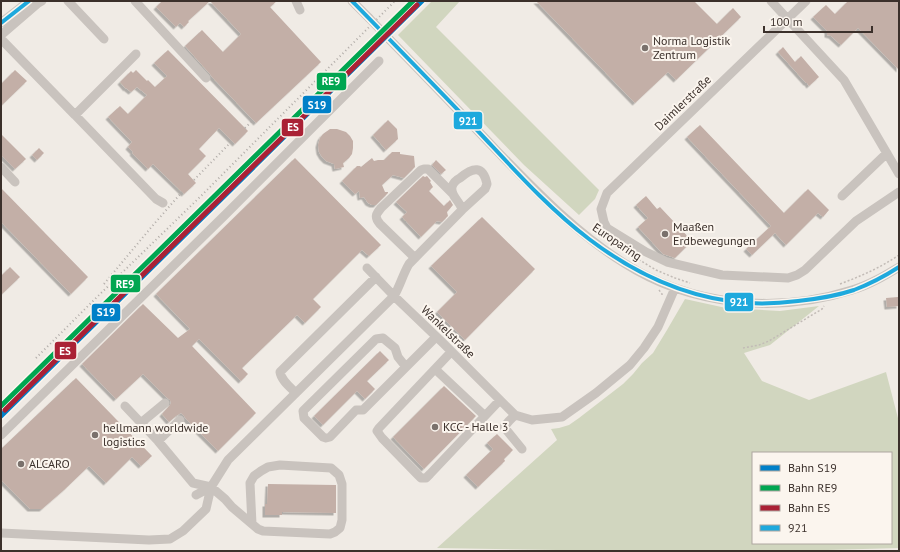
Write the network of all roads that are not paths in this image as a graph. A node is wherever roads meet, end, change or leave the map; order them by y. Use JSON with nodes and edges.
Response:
{"nodes":[{"id":1,"x":28,"y":1,"type":"edge"},
{"id":2,"x":42,"y":1,"type":"edge"},
{"id":3,"x":68,"y":1,"type":"edge"},
{"id":4,"x":135,"y":1,"type":"edge"},
{"id":5,"x":296,"y":1,"type":"edge"},
{"id":6,"x":352,"y":1,"type":"edge"},
{"id":7,"x":771,"y":1,"type":"edge"},
{"id":8,"x":806,"y":1,"type":"edge"},
{"id":9,"x":300,"y":10,"type":"dead end"},
{"id":10,"x":788,"y":19,"type":"junction"},
{"id":11,"x":1,"y":23,"type":"edge"},
{"id":12,"x":1,"y":35,"type":"edge"},
{"id":13,"x":1,"y":38,"type":"edge"},
{"id":14,"x":104,"y":40,"type":"dead end"},
{"id":15,"x":136,"y":54,"type":"dead end"},
{"id":16,"x":379,"y":61,"type":"dead end"},
{"id":17,"x":206,"y":78,"type":"dead end"},
{"id":18,"x":75,"y":115,"type":"junction"},
{"id":19,"x":887,"y":153,"type":"junction"},
{"id":20,"x":1,"y":167,"type":"edge"},
{"id":21,"x":899,"y":174,"type":"edge"},
{"id":22,"x":15,"y":182,"type":"dead end"},
{"id":23,"x":899,"y":192,"type":"edge"},
{"id":24,"x":452,"y":193,"type":"junction"},
{"id":25,"x":842,"y":196,"type":"dead end"},
{"id":26,"x":163,"y":203,"type":"dead end"},
{"id":27,"x":462,"y":210,"type":"junction"},
{"id":28,"x":415,"y":258,"type":"junction"},
{"id":29,"x":899,"y":267,"type":"edge"},
{"id":30,"x":367,"y":268,"type":"dead end"},
{"id":31,"x":376,"y":276,"type":"junction"},
{"id":32,"x":675,"y":288,"type":"junction"},
{"id":33,"x":394,"y":296,"type":"junction"},
{"id":34,"x":436,"y":337,"type":"junction"},
{"id":35,"x":451,"y":352,"type":"junction"},
{"id":36,"x":406,"y":367,"type":"junction"},
{"id":37,"x":435,"y":369,"type":"junction"},
{"id":38,"x":296,"y":393,"type":"junction"},
{"id":39,"x":500,"y":400,"type":"junction"},
{"id":40,"x":164,"y":403,"type":"dead end"},
{"id":41,"x":125,"y":406,"type":"dead end"},
{"id":42,"x":515,"y":415,"type":"junction"},
{"id":43,"x":485,"y":416,"type":"junction"},
{"id":44,"x":180,"y":420,"type":"dead end"},
{"id":45,"x":142,"y":422,"type":"junction"},
{"id":46,"x":1,"y":435,"type":"edge"},
{"id":47,"x":158,"y":441,"type":"junction"},
{"id":48,"x":522,"y":449,"type":"dead end"},
{"id":49,"x":211,"y":487,"type":"junction"},
{"id":50,"x":196,"y":496,"type":"dead end"},
{"id":51,"x":252,"y":524,"type":"junction"},
{"id":52,"x":1,"y":533,"type":"edge"}],
"edges":[{"from":1,"to":11,"type":"street"},
{"from":2,"to":12,"type":"street"},
{"from":3,"to":14,"type":"street"},
{"from":4,"to":17,"type":"street"},
{"from":5,"to":9,"type":"street"},
{"from":6,"to":32,"type":"street","name":"Europaring","bridge":true},
{"from":7,"to":10,"type":"street"},
{"from":8,"to":10,"type":"street","name":"Daimlerstraße"},
{"from":10,"to":19,"type":"street"},
{"from":10,"to":23,"type":"street","name":"Daimlerstraße"},
{"from":13,"to":18,"type":"street"},
{"from":15,"to":18,"type":"street"},
{"from":16,"to":46,"type":"street"},
{"from":18,"to":26,"type":"street"},
{"from":19,"to":21,"type":"street"},
{"from":19,"to":25,"type":"street"},
{"from":20,"to":22,"type":"street"},
{"from":24,"to":27,"type":"street"},
{"from":24,"to":27,"type":"street"},
{"from":24,"to":28,"type":"street"},
{"from":27,"to":28,"type":"street"},
{"from":28,"to":33,"type":"street"},
{"from":29,"to":32,"type":"street","name":"Europaring"},
{"from":30,"to":31,"type":"street","name":"Wankelstraße"},
{"from":31,"to":33,"type":"street","name":"Wankelstraße"},
{"from":31,"to":38,"type":"street"},
{"from":32,"to":42,"type":"street"},
{"from":33,"to":34,"type":"street","name":"Wankelstraße"},
{"from":33,"to":38,"type":"street"},
{"from":34,"to":35,"type":"street","name":"Wankelstraße"},
{"from":34,"to":36,"type":"street"},
{"from":35,"to":37,"type":"street"},
{"from":35,"to":39,"type":"street","name":"Wankelstraße"},
{"from":36,"to":36,"type":"street"},
{"from":37,"to":43,"type":"street"},
{"from":37,"to":43,"type":"street"},
{"from":38,"to":49,"type":"street"},
{"from":39,"to":42,"type":"street","name":"Wankelstraße"},
{"from":39,"to":43,"type":"street"},
{"from":40,"to":45,"type":"street"},
{"from":41,"to":45,"type":"street"},
{"from":42,"to":48,"type":"street"},
{"from":44,"to":47,"type":"street"},
{"from":45,"to":47,"type":"street"},
{"from":47,"to":49,"type":"street"},
{"from":49,"to":50,"type":"street"},
{"from":49,"to":51,"type":"street"},
{"from":49,"to":52,"type":"street"},
{"from":51,"to":51,"type":"street"}]}
